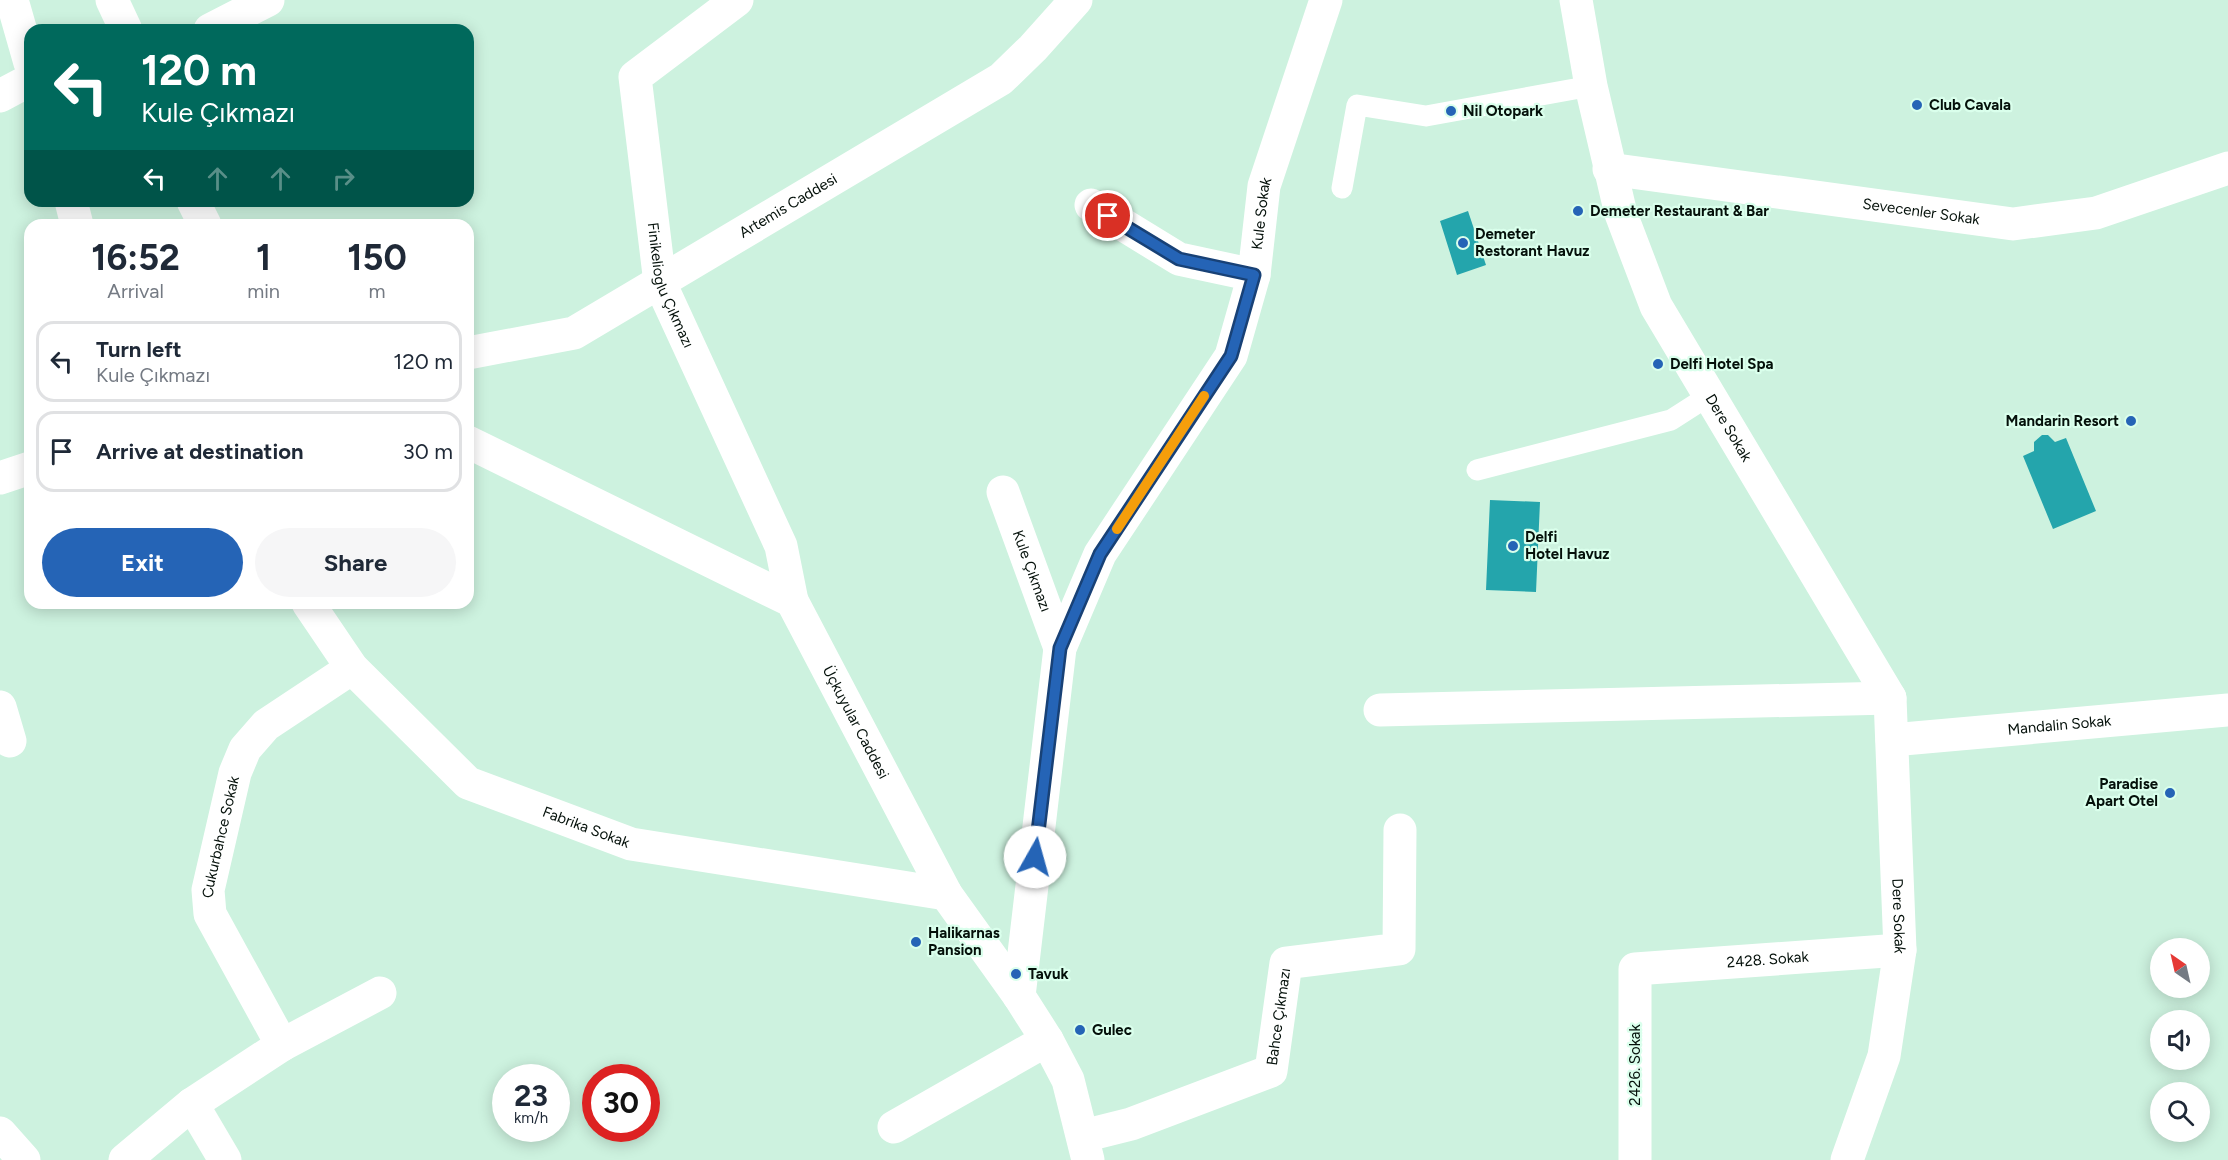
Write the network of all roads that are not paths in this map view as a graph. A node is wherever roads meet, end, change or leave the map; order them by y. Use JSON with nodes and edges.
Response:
{"nodes":[{"id":1,"x":12,"y":0,"type":"edge"},
{"id":2,"x":112,"y":0,"type":"edge"},
{"id":3,"x":268,"y":0,"type":"edge"},
{"id":4,"x":737,"y":0,"type":"edge"},
{"id":5,"x":1076,"y":0,"type":"edge"},
{"id":6,"x":1326,"y":0,"type":"edge"},
{"id":7,"x":1576,"y":0,"type":"edge"},
{"id":8,"x":123,"y":24,"type":"edge"},
{"id":9,"x":222,"y":24,"type":"edge"},
{"id":10,"x":24,"y":42,"type":"edge"},
{"id":11,"x":24,"y":83,"type":"edge"},
{"id":12,"x":1591,"y":86,"type":"junction"},
{"id":13,"x":0,"y":96,"type":"edge"},
{"id":14,"x":2228,"y":168,"type":"edge"},
{"id":15,"x":1609,"y":169,"type":"junction"},
{"id":16,"x":1342,"y":188,"type":"dead end"},
{"id":17,"x":1091,"y":205,"type":"dead end"},
{"id":18,"x":1254,"y":275,"type":"junction"},
{"id":19,"x":660,"y":282,"type":"junction"},
{"id":20,"x":474,"y":352,"type":"edge"},
{"id":21,"x":1710,"y":395,"type":"junction"},
{"id":22,"x":474,"y":445,"type":"edge"},
{"id":23,"x":24,"y":470,"type":"edge"},
{"id":24,"x":1477,"y":470,"type":"dead end"},
{"id":25,"x":0,"y":478,"type":"edge"},
{"id":26,"x":1003,"y":492,"type":"dead end"},
{"id":27,"x":792,"y":601,"type":"junction"},
{"id":28,"x":312,"y":609,"type":"edge"},
{"id":29,"x":1060,"y":648,"type":"junction"},
{"id":30,"x":352,"y":668,"type":"junction"},
{"id":31,"x":1890,"y":698,"type":"junction"},
{"id":32,"x":0,"y":707,"type":"edge"},
{"id":33,"x":1380,"y":710,"type":"dead end"},
{"id":34,"x":2228,"y":710,"type":"edge"},
{"id":35,"x":10,"y":741,"type":"dead end"},
{"id":36,"x":1892,"y":741,"type":"junction"},
{"id":37,"x":1400,"y":830,"type":"dead end"},
{"id":38,"x":946,"y":894,"type":"junction"},
{"id":39,"x":1900,"y":950,"type":"junction"},
{"id":40,"x":1635,"y":969,"type":"joint"},
{"id":41,"x":380,"y":993,"type":"dead end"},
{"id":42,"x":1019,"y":996,"type":"junction"},
{"id":43,"x":1047,"y":1040,"type":"junction"},
{"id":44,"x":282,"y":1045,"type":"junction"},
{"id":45,"x":192,"y":1104,"type":"junction"},
{"id":46,"x":894,"y":1127,"type":"dead end"},
{"id":47,"x":0,"y":1133,"type":"edge"},
{"id":48,"x":1085,"y":1148,"type":"edge"},
{"id":49,"x":24,"y":1160,"type":"edge"},
{"id":50,"x":125,"y":1160,"type":"edge"},
{"id":51,"x":225,"y":1160,"type":"edge"},
{"id":52,"x":1635,"y":1160,"type":"edge"},
{"id":53,"x":1847,"y":1160,"type":"edge"}],
"edges":[{"from":1,"to":10,"type":"street"},
{"from":2,"to":8,"type":"street"},
{"from":3,"to":9,"type":"street"},
{"from":4,"to":19,"type":"street","name":"Finikelioglu Çıkmazı"},
{"from":5,"to":19,"type":"street","name":"Artemis Caddesi"},
{"from":6,"to":18,"type":"street","name":"Kule Sokak"},
{"from":7,"to":12,"type":"street","name":"Dere Sokak"},
{"from":11,"to":13,"type":"street"},
{"from":12,"to":15,"type":"street","name":"Dere Sokak"},
{"from":12,"to":16,"type":"lane"},
{"from":14,"to":15,"type":"street","name":"Sevecenler Sokak"},
{"from":15,"to":21,"type":"street","name":"Dere Sokak"},
{"from":17,"to":18,"type":"street"},
{"from":18,"to":29,"type":"street","name":"Kule Sokak"},
{"from":19,"to":20,"type":"street","name":"Artemis Caddesi"},
{"from":19,"to":27,"type":"street","name":"Finikelioglu Çıkmazı"},
{"from":21,"to":24,"type":"lane"},
{"from":21,"to":31,"type":"street","name":"Dere Sokak"},
{"from":22,"to":27,"type":"street"},
{"from":23,"to":25,"type":"street"},
{"from":26,"to":29,"type":"street","name":"Kule Çıkmazı"},
{"from":27,"to":38,"type":"street","name":"Üçkuyular Caddesi"},
{"from":28,"to":30,"type":"street","name":"Fabrika Sokak"},
{"from":29,"to":42,"type":"street","name":"Kule Sokak"},
{"from":30,"to":38,"type":"street","name":"Fabrika Sokak"},
{"from":30,"to":44,"type":"street","name":"Cukurbahce Sokak"},
{"from":31,"to":33,"type":"street"},
{"from":31,"to":36,"type":"street","name":"Dere Sokak"},
{"from":32,"to":35,"type":"street"},
{"from":34,"to":36,"type":"street","name":"Mandalin Sokak"},
{"from":36,"to":39,"type":"street","name":"Dere Sokak"},
{"from":37,"to":48,"type":"street","name":"Bahce Çıkmazı"},
{"from":38,"to":42,"type":"street","name":"Üçkuyular Caddesi"},
{"from":39,"to":40,"type":"street","name":"2428. Sokak"},
{"from":39,"to":53,"type":"street","name":"Dere Sokak"},
{"from":40,"to":52,"type":"street","name":"2426. Sokak"},
{"from":41,"to":44,"type":"street"},
{"from":42,"to":43,"type":"street","name":"Üçkuyular Caddesi"},
{"from":43,"to":46,"type":"street"},
{"from":43,"to":48,"type":"street","name":"Üçkuyular Caddesi"},
{"from":44,"to":45,"type":"street"},
{"from":45,"to":50,"type":"street"},
{"from":45,"to":51,"type":"street"},
{"from":47,"to":49,"type":"street"}]}
